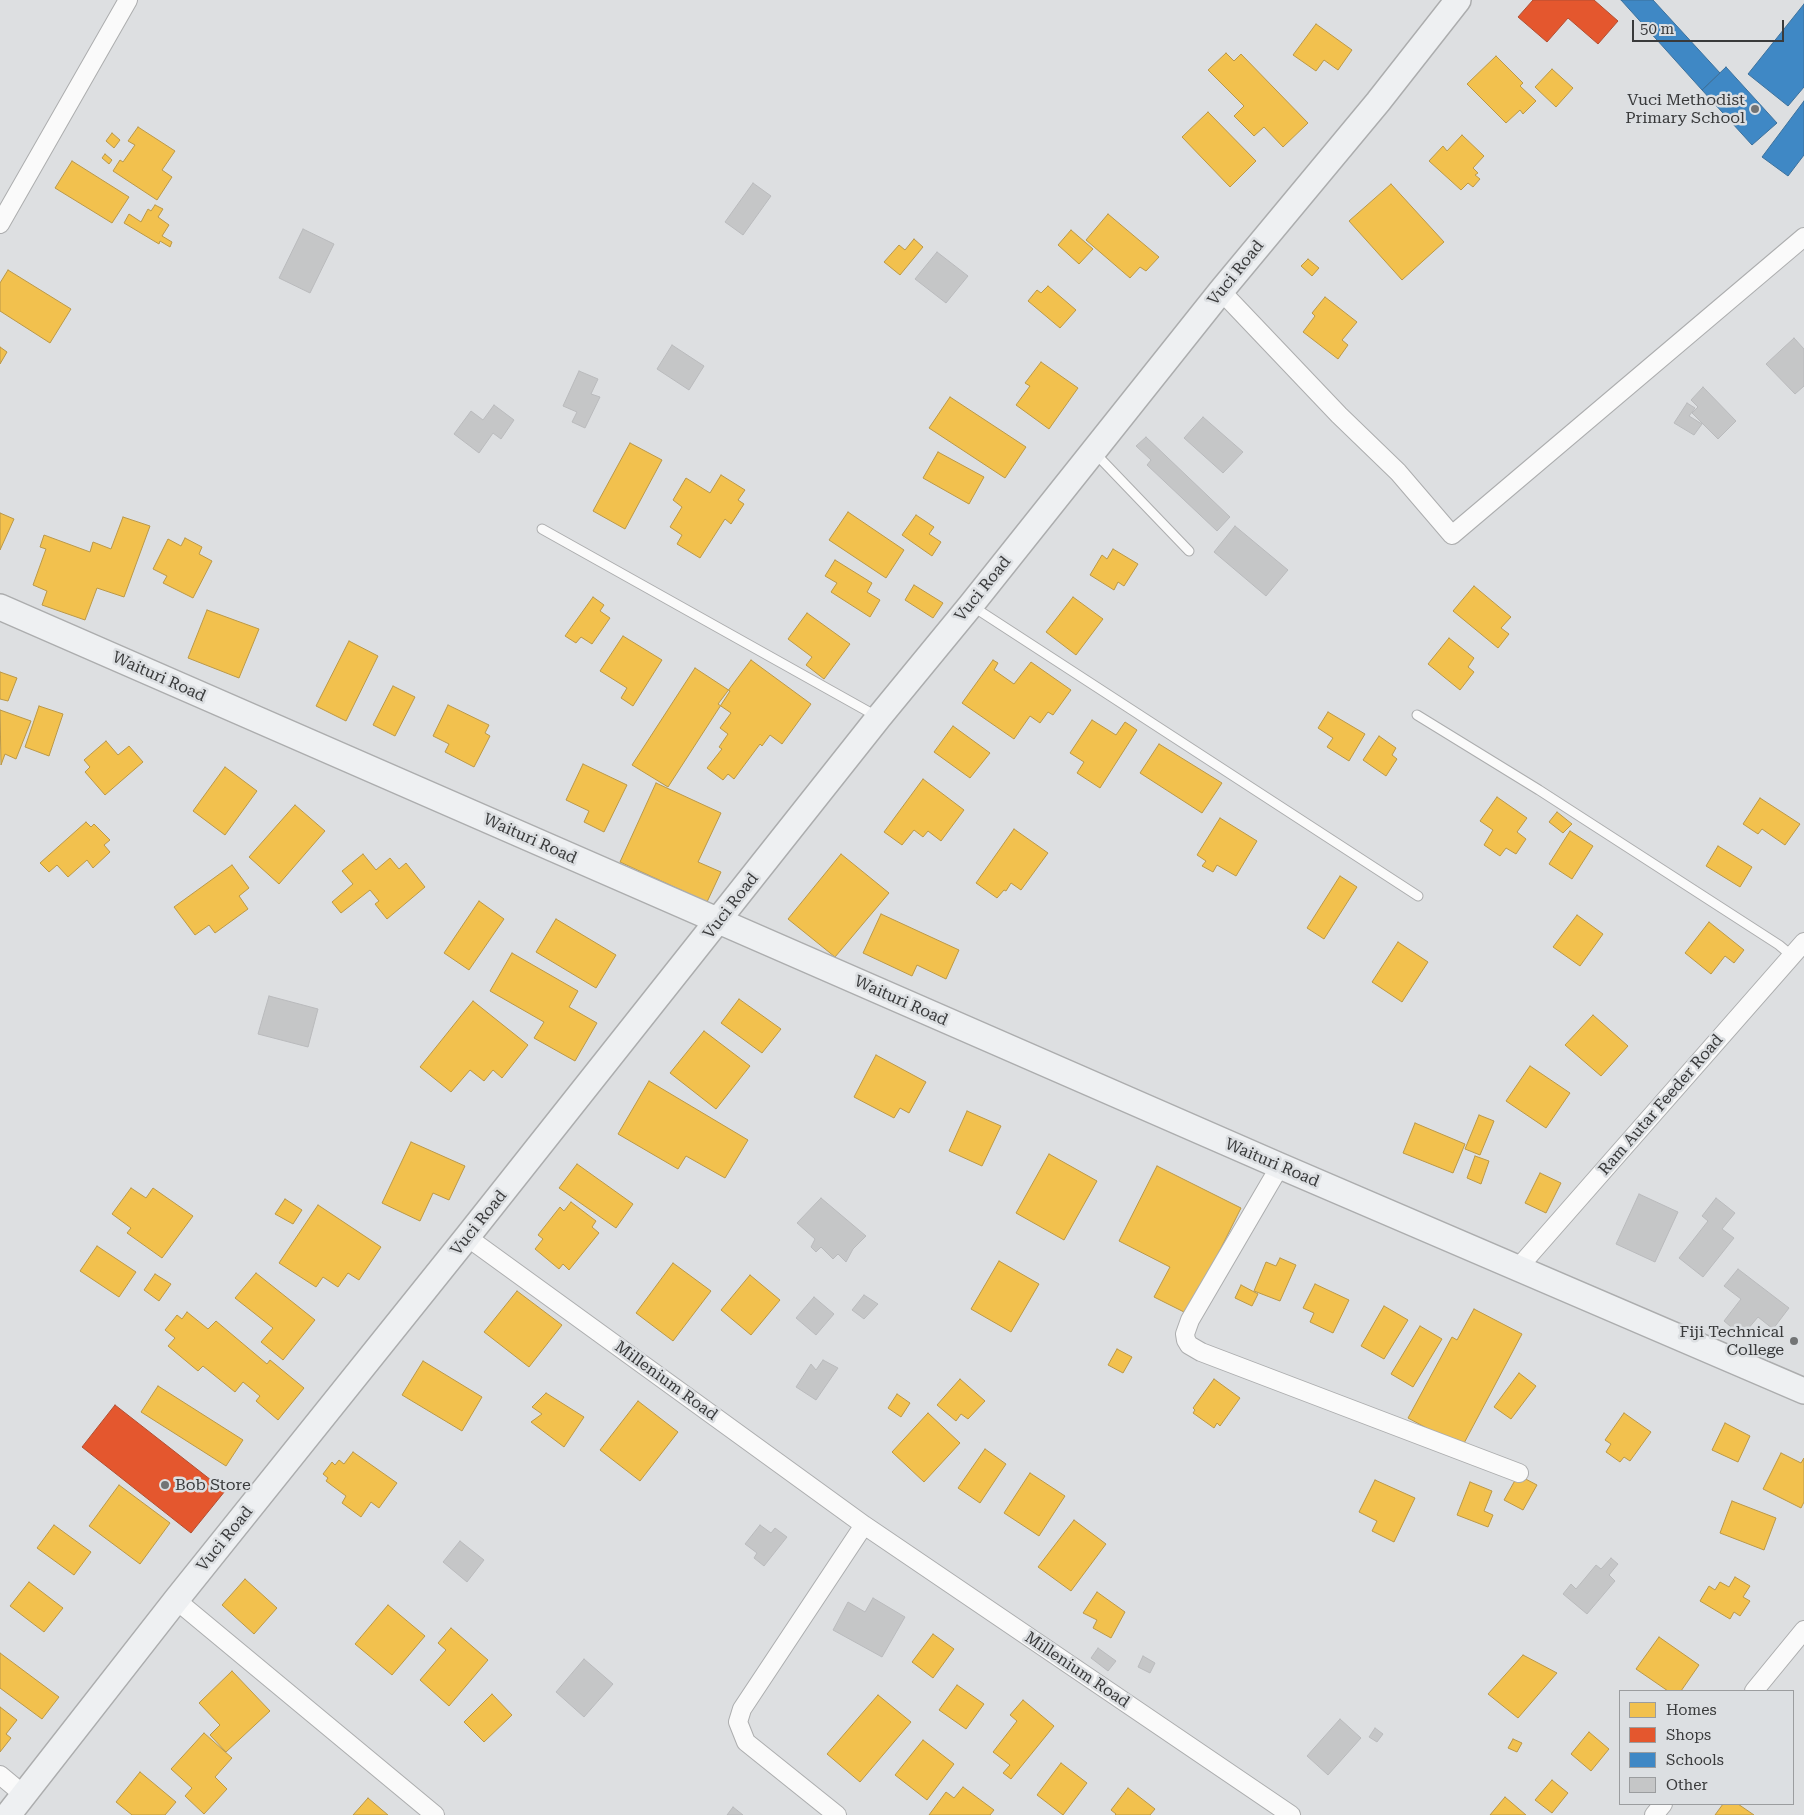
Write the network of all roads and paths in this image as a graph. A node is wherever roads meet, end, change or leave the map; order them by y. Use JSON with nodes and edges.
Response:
{"nodes":[{"id":1,"x":128,"y":0,"type":"edge"},
{"id":2,"x":1458,"y":0,"type":"edge"},
{"id":3,"x":3,"y":214,"type":"edge"},
{"id":4,"x":1804,"y":237,"type":"edge"},
{"id":5,"x":1221,"y":290,"type":"junction"},
{"id":6,"x":1094,"y":452,"type":"junction"},
{"id":7,"x":542,"y":529,"type":"dead end"},
{"id":8,"x":1189,"y":551,"type":"dead end"},
{"id":9,"x":971,"y":605,"type":"junction"},
{"id":10,"x":0,"y":607,"type":"edge"},
{"id":11,"x":1417,"y":715,"type":"dead end"},
{"id":12,"x":879,"y":717,"type":"junction"},
{"id":13,"x":1418,"y":896,"type":"dead end"},
{"id":14,"x":718,"y":922,"type":"junction"},
{"id":15,"x":1804,"y":942,"type":"edge"},
{"id":16,"x":1792,"y":956,"type":"junction"},
{"id":17,"x":1280,"y":1166,"type":"junction"},
{"id":18,"x":467,"y":1237,"type":"junction"},
{"id":19,"x":1518,"y":1268,"type":"junction"},
{"id":20,"x":1804,"y":1391,"type":"edge"},
{"id":21,"x":1520,"y":1473,"type":"dead end"},
{"id":22,"x":864,"y":1525,"type":"junction"},
{"id":23,"x":176,"y":1600,"type":"junction"},
{"id":24,"x":1804,"y":1630,"type":"edge"},
{"id":25,"x":1755,"y":1690,"type":"edge"},
{"id":26,"x":0,"y":1775,"type":"edge"},
{"id":27,"x":24,"y":1795,"type":"junction"},
{"id":28,"x":1662,"y":1805,"type":"edge"},
{"id":29,"x":8,"y":1815,"type":"edge"},
{"id":30,"x":435,"y":1815,"type":"edge"},
{"id":31,"x":836,"y":1815,"type":"edge"},
{"id":32,"x":1291,"y":1815,"type":"edge"},
{"id":33,"x":1654,"y":1815,"type":"edge"}],
"edges":[{"from":1,"to":3,"type":"street"},
{"from":2,"to":5,"type":"main road","name":"Vuci Road"},
{"from":4,"to":5,"type":"street"},
{"from":5,"to":6,"type":"main road","name":"Vuci Road"},
{"from":6,"to":8,"type":"lane"},
{"from":6,"to":9,"type":"main road","name":"Vuci Road"},
{"from":7,"to":12,"type":"lane"},
{"from":9,"to":12,"type":"main road","name":"Vuci Road"},
{"from":9,"to":13,"type":"lane"},
{"from":10,"to":14,"type":"main road","name":"Waituri Road"},
{"from":11,"to":16,"type":"lane"},
{"from":12,"to":14,"type":"main road","name":"Vuci Road"},
{"from":14,"to":17,"type":"main road","name":"Waituri Road"},
{"from":14,"to":18,"type":"main road","name":"Vuci Road"},
{"from":15,"to":16,"type":"street","name":"Ram Autar Feeder Road"},
{"from":16,"to":19,"type":"street","name":"Ram Autar Feeder Road"},
{"from":17,"to":19,"type":"main road","name":"Waituri Road"},
{"from":17,"to":21,"type":"street"},
{"from":18,"to":22,"type":"street","name":"Millenium Road"},
{"from":18,"to":23,"type":"main road","name":"Vuci Road"},
{"from":19,"to":20,"type":"main road","name":"Waituri Road"},
{"from":22,"to":31,"type":"street"},
{"from":22,"to":32,"type":"street","name":"Millenium Road"},
{"from":23,"to":27,"type":"main road","name":"Vuci Road"},
{"from":23,"to":30,"type":"street"},
{"from":24,"to":25,"type":"street"},
{"from":26,"to":27,"type":"street"},
{"from":27,"to":29,"type":"main road","name":"Vuci Road"},
{"from":28,"to":33,"type":"street"}]}
